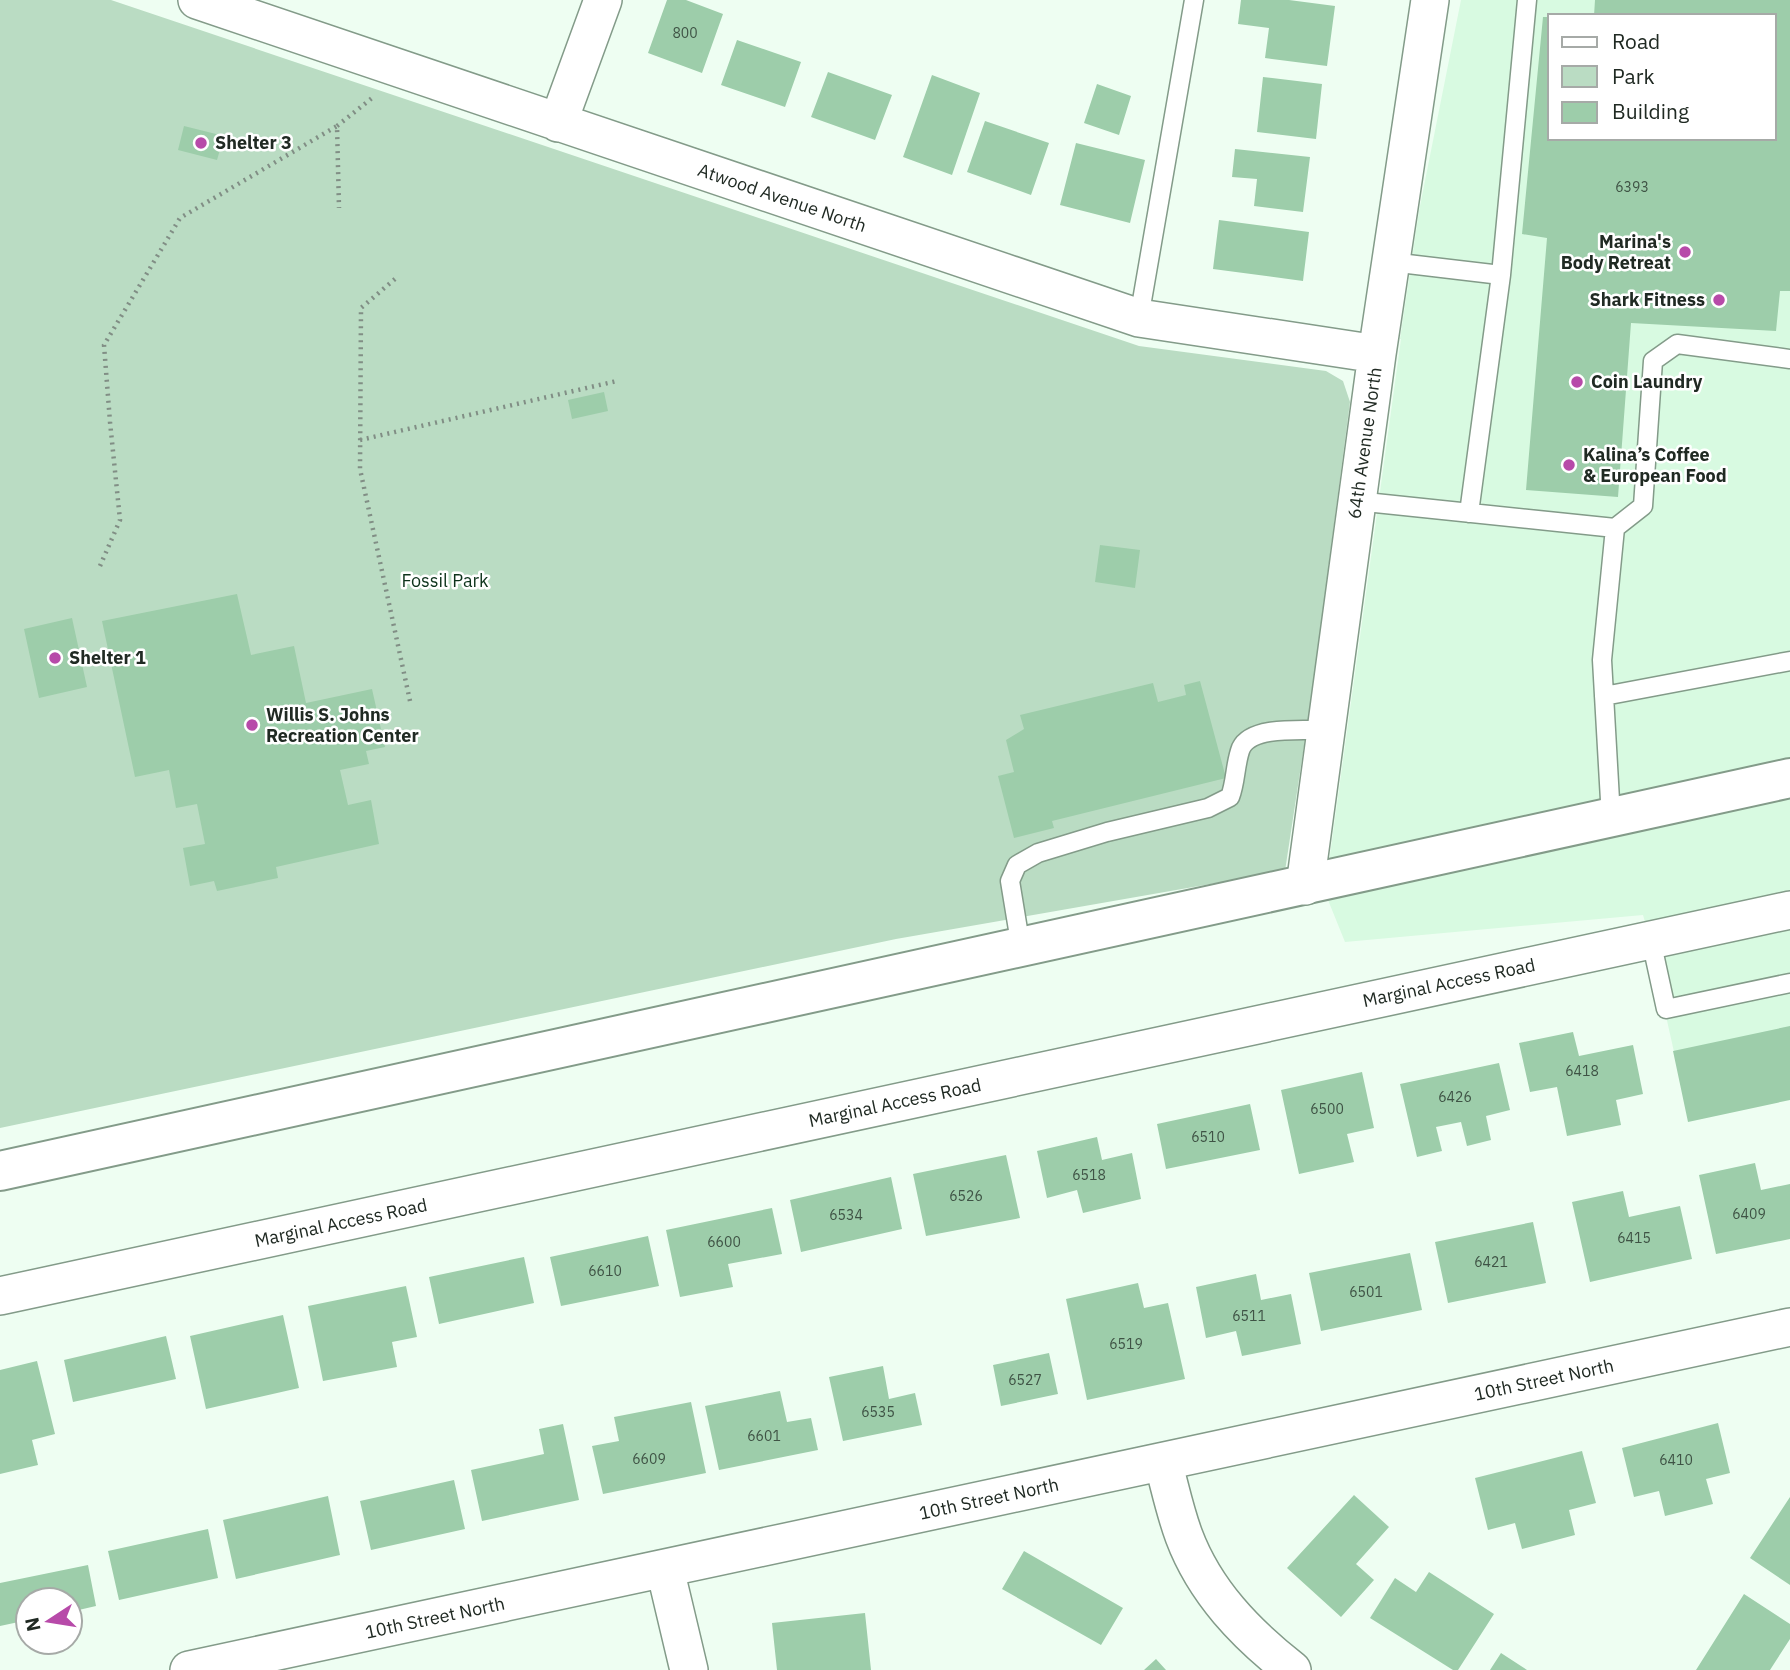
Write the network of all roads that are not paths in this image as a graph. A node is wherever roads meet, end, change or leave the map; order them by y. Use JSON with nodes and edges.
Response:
{"nodes":[{"id":1,"x":197,"y":0,"type":"edge"},
{"id":2,"x":603,"y":0,"type":"edge"},
{"id":3,"x":1194,"y":0,"type":"edge"},
{"id":4,"x":1430,"y":0,"type":"edge"},
{"id":5,"x":1527,"y":0,"type":"edge"},
{"id":6,"x":558,"y":123,"type":"junction"},
{"id":7,"x":1391,"y":262,"type":"junction"},
{"id":8,"x":1501,"y":275,"type":"junction"},
{"id":9,"x":1139,"y":318,"type":"junction"},
{"id":10,"x":1377,"y":354,"type":"junction"},
{"id":11,"x":1790,"y":359,"type":"edge"},
{"id":12,"x":1356,"y":502,"type":"junction"},
{"id":13,"x":1469,"y":513,"type":"junction"},
{"id":14,"x":1615,"y":528,"type":"junction"},
{"id":15,"x":1790,"y":661,"type":"edge"},
{"id":16,"x":1604,"y":696,"type":"junction"},
{"id":17,"x":1325,"y":730,"type":"junction"},
{"id":18,"x":1790,"y":778,"type":"edge"},
{"id":19,"x":1611,"y":818,"type":"junction"},
{"id":20,"x":1304,"y":886,"type":"junction"},
{"id":21,"x":1790,"y":910,"type":"edge"},
{"id":22,"x":1651,"y":940,"type":"junction"},
{"id":23,"x":1021,"y":948,"type":"junction"},
{"id":24,"x":1790,"y":983,"type":"edge"},
{"id":25,"x":0,"y":1171,"type":"edge"},
{"id":26,"x":0,"y":1296,"type":"edge"},
{"id":27,"x":1790,"y":1327,"type":"edge"},
{"id":28,"x":1163,"y":1462,"type":"junction"},
{"id":29,"x":665,"y":1569,"type":"junction"},
{"id":30,"x":188,"y":1670,"type":"edge"},
{"id":31,"x":689,"y":1670,"type":"edge"},
{"id":32,"x":1292,"y":1670,"type":"edge"}],
"edges":[{"from":1,"to":6,"type":"street","name":"Atwood Avenue North"},
{"from":2,"to":6,"type":"street"},
{"from":3,"to":9,"type":"lane"},
{"from":4,"to":7,"type":"street","name":"64th Avenue North"},
{"from":5,"to":8,"type":"lane"},
{"from":6,"to":9,"type":"street","name":"Atwood Avenue North"},
{"from":7,"to":8,"type":"lane"},
{"from":7,"to":10,"type":"street","name":"64th Avenue North"},
{"from":8,"to":13,"type":"lane"},
{"from":9,"to":10,"type":"street","name":"Atwood Avenue North"},
{"from":10,"to":12,"type":"street","name":"64th Avenue North"},
{"from":11,"to":14,"type":"lane"},
{"from":12,"to":13,"type":"lane"},
{"from":12,"to":17,"type":"street","name":"64th Avenue North"},
{"from":13,"to":14,"type":"lane"},
{"from":14,"to":16,"type":"lane"},
{"from":15,"to":16,"type":"lane"},
{"from":16,"to":19,"type":"lane"},
{"from":17,"to":20,"type":"street","name":"64th Avenue North"},
{"from":17,"to":23,"type":"lane"},
{"from":18,"to":19,"type":"main road"},
{"from":19,"to":20,"type":"main road"},
{"from":20,"to":23,"type":"main road"},
{"from":21,"to":22,"type":"street","name":"Marginal Access Road"},
{"from":22,"to":24,"type":"lane"},
{"from":22,"to":26,"type":"street","name":"Marginal Access Road"},
{"from":23,"to":25,"type":"main road"},
{"from":27,"to":28,"type":"street","name":"10th Street North"},
{"from":28,"to":29,"type":"street","name":"10th Street North"},
{"from":28,"to":32,"type":"street"},
{"from":29,"to":30,"type":"street","name":"10th Street North"},
{"from":29,"to":31,"type":"street"}]}
